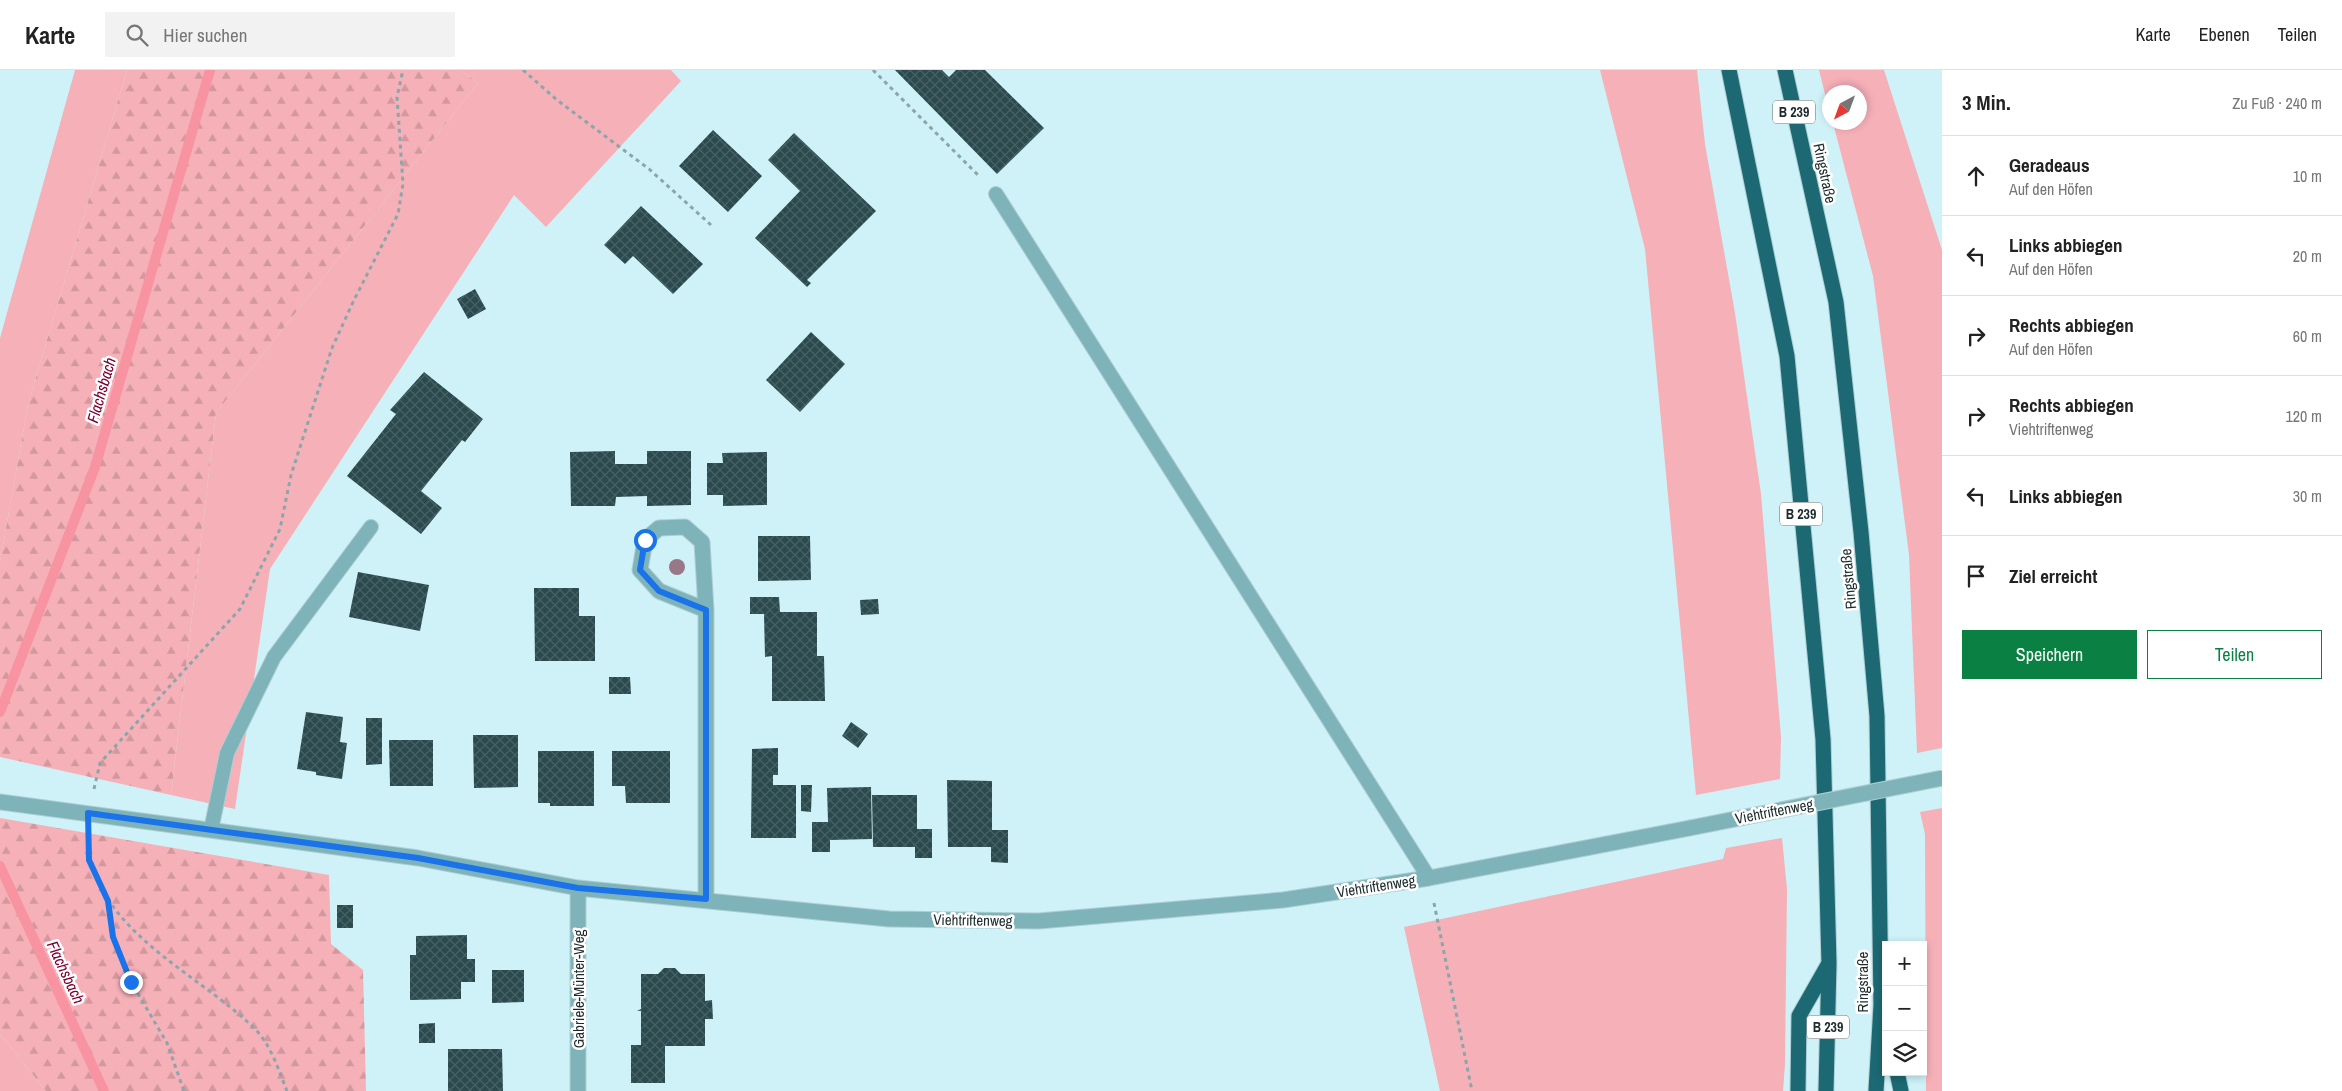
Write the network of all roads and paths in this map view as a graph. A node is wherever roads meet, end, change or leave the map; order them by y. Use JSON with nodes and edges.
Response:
{"nodes":[{"id":1,"x":402,"y":70,"type":"edge"},
{"id":2,"x":523,"y":70,"type":"edge"},
{"id":3,"x":874,"y":70,"type":"edge"},
{"id":4,"x":1729,"y":70,"type":"edge"},
{"id":5,"x":1784,"y":70,"type":"edge"},
{"id":6,"x":996,"y":194,"type":"joint"},
{"id":7,"x":710,"y":225,"type":"dead end"},
{"id":8,"x":371,"y":527,"type":"dead end"},
{"id":9,"x":706,"y":610,"type":"junction"},
{"id":10,"x":1942,"y":778,"type":"edge"},
{"id":11,"x":0,"y":802,"type":"edge"},
{"id":12,"x":88,"y":813,"type":"junction"},
{"id":13,"x":211,"y":830,"type":"junction"},
{"id":14,"x":1429,"y":878,"type":"junction"},
{"id":15,"x":578,"y":888,"type":"junction"},
{"id":16,"x":706,"y":899,"type":"junction"},
{"id":17,"x":108,"y":901,"type":"junction"},
{"id":18,"x":1829,"y":963,"type":"junction"},
{"id":19,"x":1881,"y":1005,"type":"junction"},
{"id":20,"x":1882,"y":1009,"type":"edge"},
{"id":21,"x":1898,"y":1076,"type":"edge"},
{"id":22,"x":184,"y":1091,"type":"edge"},
{"id":23,"x":287,"y":1091,"type":"edge"},
{"id":24,"x":578,"y":1091,"type":"edge"},
{"id":25,"x":1472,"y":1091,"type":"edge"},
{"id":26,"x":1798,"y":1091,"type":"edge"},
{"id":27,"x":1826,"y":1091,"type":"edge"},
{"id":28,"x":1876,"y":1091,"type":"edge"},
{"id":29,"x":1902,"y":1091,"type":"edge"}],
"edges":[{"from":1,"to":12,"type":"path"},
{"from":2,"to":7,"type":"path"},
{"from":3,"to":6,"type":"path"},
{"from":4,"to":18,"type":"highway","number":"B 239"},
{"from":5,"to":19,"type":"highway","name":"Ringstraße","number":"B 239"},
{"from":6,"to":14,"type":"lane"},
{"from":8,"to":13,"type":"lane"},
{"from":9,"to":9,"type":"street"},
{"from":9,"to":16,"type":"street"},
{"from":10,"to":14,"type":"street","name":"Viehtriftenweg","bridge":true},
{"from":11,"to":12,"type":"street","name":"Viehtriftenweg"},
{"from":12,"to":13,"type":"street","name":"Viehtriftenweg"},
{"from":12,"to":17,"type":"path"},
{"from":13,"to":15,"type":"street","name":"Viehtriftenweg"},
{"from":14,"to":16,"type":"street","name":"Viehtriftenweg"},
{"from":14,"to":25,"type":"path"},
{"from":15,"to":16,"type":"street","name":"Viehtriftenweg"},
{"from":15,"to":24,"type":"street","name":"Gabriele-Münter-Weg"},
{"from":17,"to":22,"type":"path"},
{"from":17,"to":23,"type":"path"},
{"from":18,"to":26,"type":"highway"},
{"from":18,"to":27,"type":"highway","number":"B 239"},
{"from":19,"to":20,"type":"highway"},
{"from":19,"to":28,"type":"highway","name":"Ringstraße","number":"B 239"},
{"from":21,"to":29,"type":"highway"}]}
